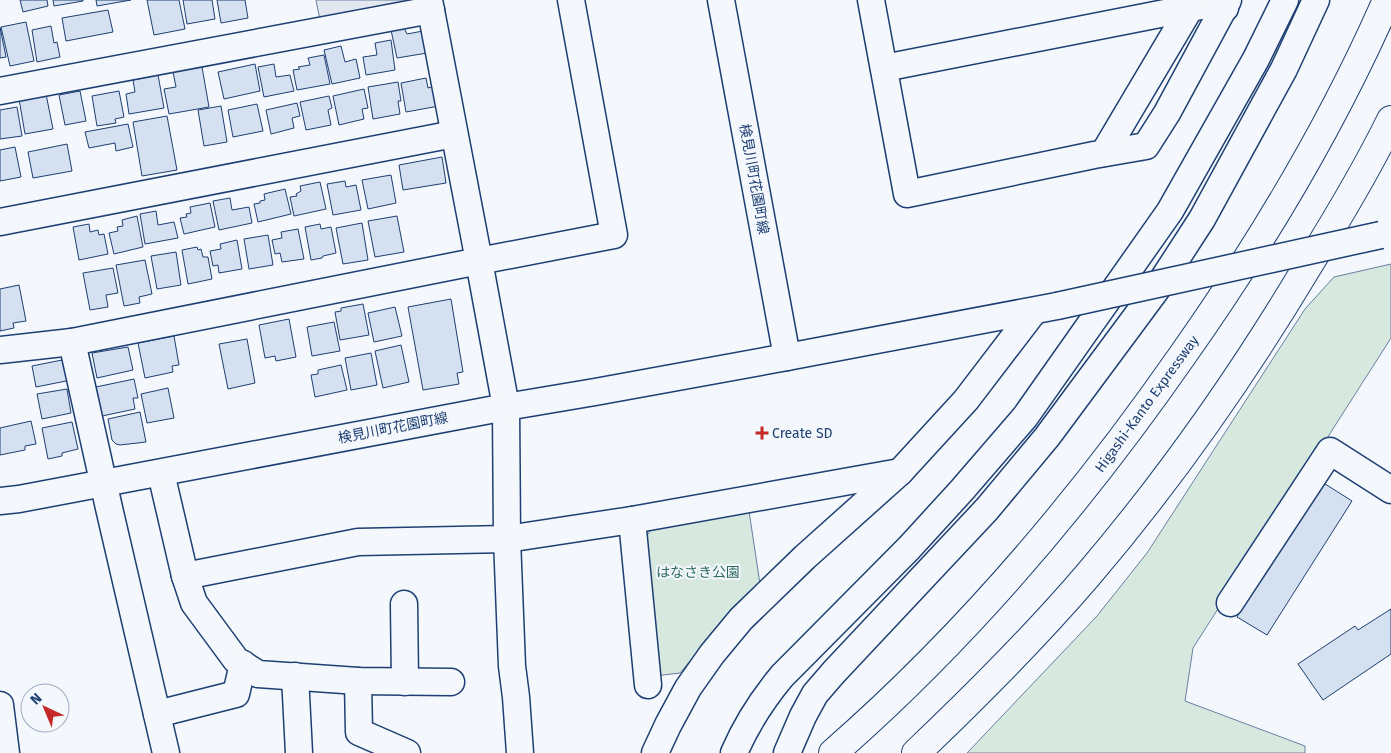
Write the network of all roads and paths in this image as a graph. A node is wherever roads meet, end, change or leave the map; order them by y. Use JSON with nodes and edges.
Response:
{"nodes":[{"id":1,"x":571,"y":0,"type":"edge"},
{"id":2,"x":721,"y":0,"type":"edge"},
{"id":3,"x":871,"y":0,"type":"edge"},
{"id":4,"x":1285,"y":0,"type":"edge"},
{"id":5,"x":1316,"y":0,"type":"edge"},
{"id":6,"x":1387,"y":0,"type":"edge"},
{"id":7,"x":1227,"y":4,"type":"edge"},
{"id":8,"x":430,"y":5,"type":"edge"},
{"id":9,"x":1190,"y":8,"type":"junction"},
{"id":10,"x":884,"y":68,"type":"junction"},
{"id":11,"x":0,"y":91,"type":"edge"},
{"id":12,"x":1391,"y":120,"type":"edge"},
{"id":13,"x":454,"y":134,"type":"junction"},
{"id":14,"x":1104,"y":153,"type":"junction"},
{"id":15,"x":0,"y":222,"type":"edge"},
{"id":16,"x":1386,"y":234,"type":"edge"},
{"id":17,"x":479,"y":261,"type":"junction"},
{"id":18,"x":1046,"y":308,"type":"junction"},
{"id":19,"x":72,"y":342,"type":"junction"},
{"id":20,"x":0,"y":350,"type":"edge"},
{"id":21,"x":787,"y":357,"type":"junction"},
{"id":22,"x":506,"y":407,"type":"junction"},
{"id":23,"x":900,"y":472,"type":"junction"},
{"id":24,"x":161,"y":473,"type":"junction"},
{"id":25,"x":104,"y":483,"type":"junction"},
{"id":26,"x":1391,"y":490,"type":"edge"},
{"id":27,"x":0,"y":501,"type":"edge"},
{"id":28,"x":632,"y":520,"type":"junction"},
{"id":29,"x":507,"y":539,"type":"junction"},
{"id":30,"x":185,"y":576,"type":"junction"},
{"id":31,"x":1230,"y":603,"type":"dead end"},
{"id":32,"x":404,"y":604,"type":"dead end"},
{"id":33,"x":243,"y":664,"type":"junction"},
{"id":34,"x":296,"y":676,"type":"junction"},
{"id":35,"x":358,"y":681,"type":"junction"},
{"id":36,"x":405,"y":682,"type":"junction"},
{"id":37,"x":451,"y":682,"type":"dead end"},
{"id":38,"x":648,"y":686,"type":"dead end"},
{"id":39,"x":0,"y":705,"type":"edge"},
{"id":40,"x":157,"y":714,"type":"junction"},
{"id":41,"x":6,"y":753,"type":"edge"},
{"id":42,"x":166,"y":753,"type":"edge"},
{"id":43,"x":299,"y":753,"type":"edge"},
{"id":44,"x":407,"y":753,"type":"edge"},
{"id":45,"x":520,"y":753,"type":"edge"},
{"id":46,"x":655,"y":753,"type":"edge"},
{"id":47,"x":734,"y":753,"type":"edge"},
{"id":48,"x":788,"y":753,"type":"edge"},
{"id":49,"x":833,"y":753,"type":"edge"},
{"id":50,"x":916,"y":753,"type":"edge"}],
"edges":[{"from":1,"to":17,"type":"street"},
{"from":2,"to":21,"type":"street","name":"検見川町花園町線"},
{"from":3,"to":10,"type":"street"},
{"from":4,"to":47,"type":"street"},
{"from":5,"to":48,"type":"street"},
{"from":6,"to":49,"type":"highway","name":"Higashi-Kanto Expressway"},
{"from":7,"to":9,"type":"street"},
{"from":7,"to":14,"type":"street"},
{"from":8,"to":11,"type":"street"},
{"from":8,"to":13,"type":"street"},
{"from":9,"to":10,"type":"street"},
{"from":9,"to":14,"type":"street"},
{"from":10,"to":14,"type":"street"},
{"from":12,"to":50,"type":"highway"},
{"from":13,"to":15,"type":"street"},
{"from":13,"to":17,"type":"street"},
{"from":16,"to":18,"type":"street","name":"検見川町花園町線","bridge":true},
{"from":17,"to":19,"type":"street"},
{"from":17,"to":22,"type":"street"},
{"from":18,"to":21,"type":"street","name":"検見川町花園町線"},
{"from":18,"to":23,"type":"street"},
{"from":19,"to":20,"type":"street"},
{"from":19,"to":25,"type":"street"},
{"from":21,"to":22,"type":"street","name":"検見川町花園町線"},
{"from":22,"to":24,"type":"street","name":"検見川町花園町線"},
{"from":22,"to":29,"type":"street"},
{"from":23,"to":28,"type":"street"},
{"from":23,"to":46,"type":"street"},
{"from":24,"to":25,"type":"street","name":"検見川町花園町線"},
{"from":24,"to":30,"type":"street"},
{"from":25,"to":27,"type":"street","name":"検見川町花園町線"},
{"from":25,"to":40,"type":"street"},
{"from":26,"to":31,"type":"street"},
{"from":28,"to":29,"type":"street"},
{"from":28,"to":38,"type":"street"},
{"from":29,"to":30,"type":"street"},
{"from":29,"to":45,"type":"street"},
{"from":30,"to":33,"type":"street"},
{"from":32,"to":36,"type":"street"},
{"from":33,"to":34,"type":"street"},
{"from":33,"to":40,"type":"street"},
{"from":34,"to":35,"type":"street"},
{"from":34,"to":43,"type":"street"},
{"from":35,"to":36,"type":"street"},
{"from":35,"to":44,"type":"street"},
{"from":36,"to":37,"type":"street"},
{"from":39,"to":41,"type":"street"},
{"from":40,"to":42,"type":"street"}]}
